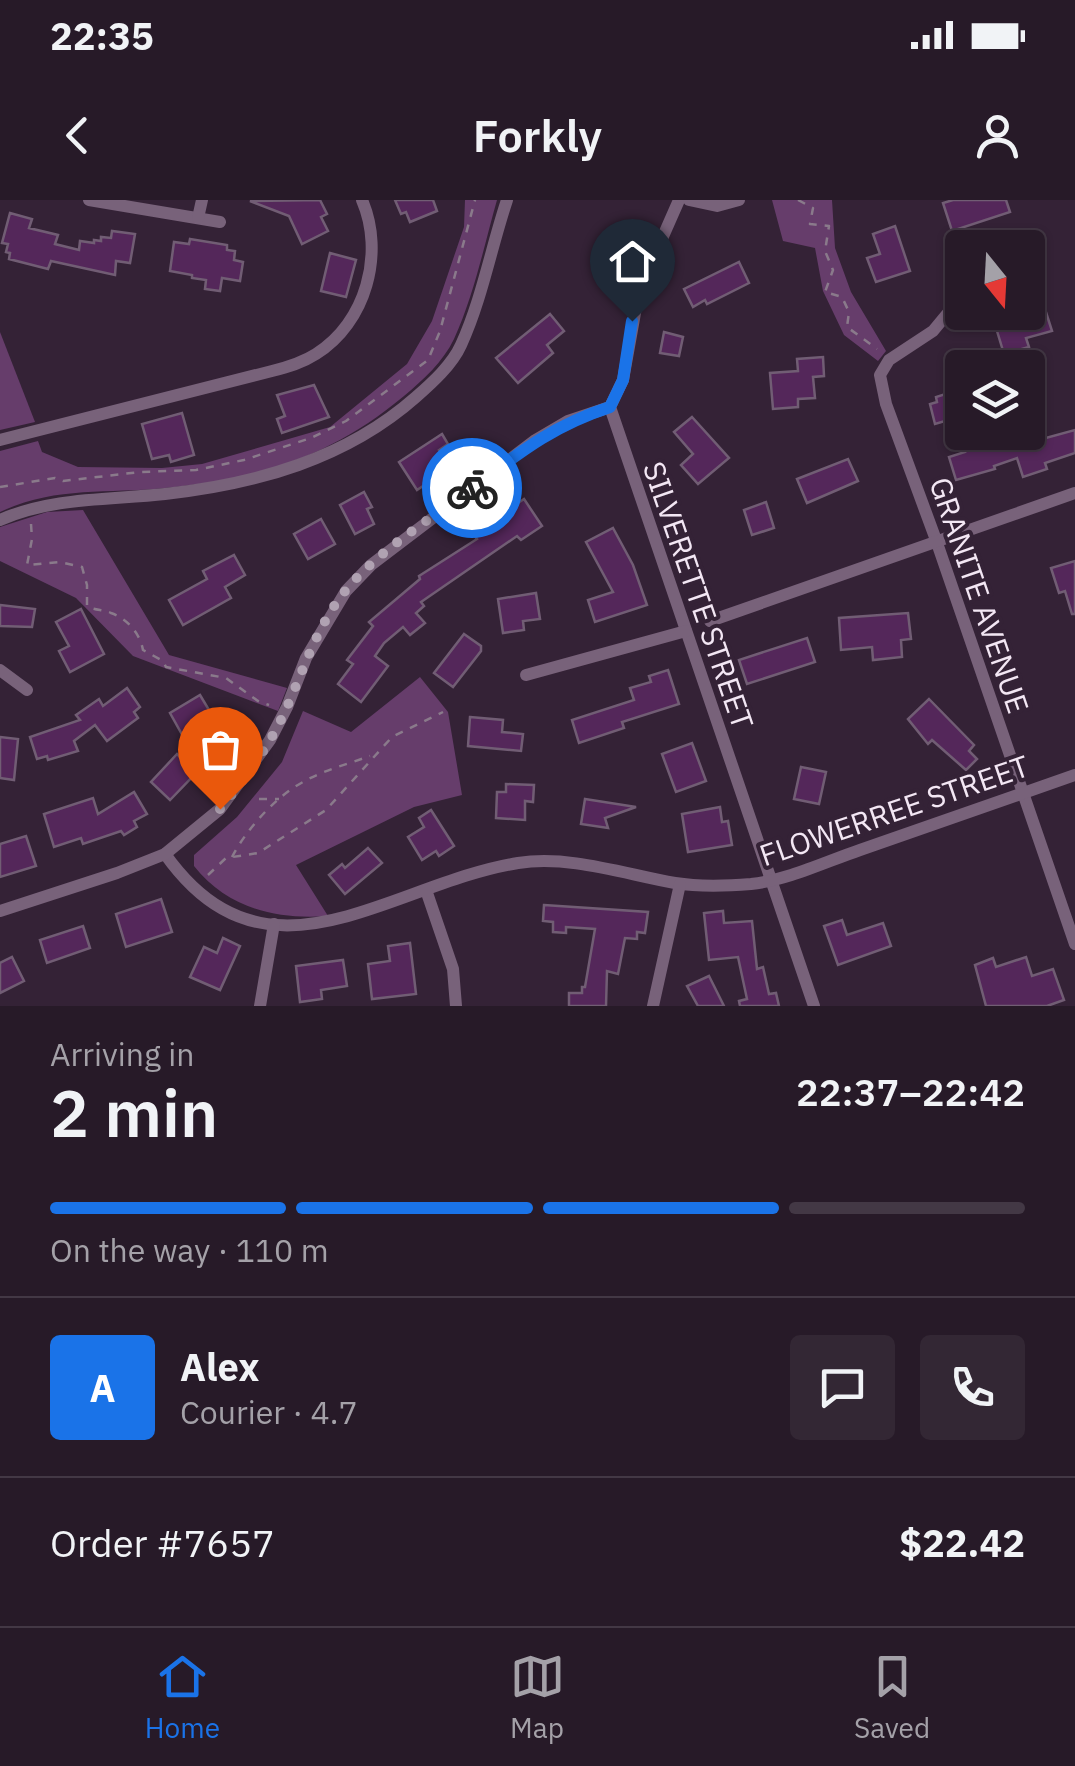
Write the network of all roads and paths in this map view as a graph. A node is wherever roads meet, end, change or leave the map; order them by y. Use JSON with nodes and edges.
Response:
{"nodes":[{"id":1,"x":90,"y":200,"type":"edge"},
{"id":2,"x":202,"y":200,"type":"edge"},
{"id":3,"x":362,"y":200,"type":"edge"},
{"id":4,"x":476,"y":200,"type":"edge"},
{"id":5,"x":506,"y":200,"type":"edge"},
{"id":6,"x":678,"y":200,"type":"edge"},
{"id":7,"x":689,"y":200,"type":"edge"},
{"id":8,"x":739,"y":200,"type":"edge"},
{"id":9,"x":798,"y":200,"type":"edge"},
{"id":10,"x":198,"y":218,"type":"junction"},
{"id":11,"x":220,"y":222,"type":"dead end"},
{"id":12,"x":945,"y":317,"type":"edge"},
{"id":13,"x":890,"y":360,"type":"junction"},
{"id":14,"x":610,"y":407,"type":"junction"},
{"id":15,"x":0,"y":440,"type":"edge"},
{"id":16,"x":0,"y":487,"type":"edge"},
{"id":17,"x":1075,"y":493,"type":"edge"},
{"id":18,"x":24,"y":509,"type":"junction"},
{"id":19,"x":0,"y":520,"type":"edge"},
{"id":20,"x":936,"y":540,"type":"junction"},
{"id":21,"x":710,"y":620,"type":"dead end"},
{"id":22,"x":686,"y":632,"type":"junction"},
{"id":23,"x":0,"y":670,"type":"edge"},
{"id":24,"x":526,"y":676,"type":"dead end"},
{"id":25,"x":27,"y":690,"type":"dead end"},
{"id":26,"x":273,"y":706,"type":"dead end"},
{"id":27,"x":442,"y":712,"type":"dead end"},
{"id":28,"x":374,"y":754,"type":"junction"},
{"id":29,"x":1075,"y":775,"type":"edge"},
{"id":30,"x":1022,"y":794,"type":"junction"},
{"id":31,"x":260,"y":799,"type":"dead end"},
{"id":32,"x":280,"y":799,"type":"junction"},
{"id":33,"x":165,"y":854,"type":"junction"},
{"id":34,"x":231,"y":858,"type":"junction"},
{"id":35,"x":208,"y":875,"type":"dead end"},
{"id":36,"x":769,"y":881,"type":"junction"},
{"id":37,"x":680,"y":884,"type":"junction"},
{"id":38,"x":426,"y":890,"type":"junction"},
{"id":39,"x":0,"y":911,"type":"edge"},
{"id":40,"x":274,"y":924,"type":"junction"},
{"id":41,"x":1075,"y":944,"type":"edge"},
{"id":42,"x":260,"y":1006,"type":"edge"},
{"id":43,"x":456,"y":1006,"type":"edge"},
{"id":44,"x":653,"y":1006,"type":"edge"},
{"id":45,"x":814,"y":1006,"type":"edge"}],
"edges":[{"from":1,"to":10,"type":"street"},
{"from":2,"to":10,"type":"street"},
{"from":3,"to":15,"type":"street"},
{"from":4,"to":16,"type":"path"},
{"from":5,"to":18,"type":"street"},
{"from":6,"to":14,"type":"street"},
{"from":7,"to":8,"type":"street"},
{"from":9,"to":13,"type":"path"},
{"from":10,"to":11,"type":"street"},
{"from":12,"to":13,"type":"street"},
{"from":13,"to":20,"type":"street","name":"GRANITE AVENUE"},
{"from":14,"to":22,"type":"street","name":"SILVERETTE STREET"},
{"from":14,"to":33,"type":"street"},
{"from":17,"to":20,"type":"street"},
{"from":18,"to":19,"type":"street"},
{"from":18,"to":26,"type":"path"},
{"from":20,"to":21,"type":"street"},
{"from":20,"to":30,"type":"street","name":"GRANITE AVENUE"},
{"from":22,"to":24,"type":"street"},
{"from":22,"to":36,"type":"street","name":"SILVERETTE STREET"},
{"from":23,"to":25,"type":"street"},
{"from":27,"to":28,"type":"path"},
{"from":28,"to":32,"type":"path"},
{"from":28,"to":34,"type":"path"},
{"from":29,"to":30,"type":"street","name":"FLOWERREE STREET"},
{"from":30,"to":36,"type":"street","name":"FLOWERREE STREET"},
{"from":30,"to":41,"type":"street","name":"GRANITE AVENUE"},
{"from":31,"to":32,"type":"path"},
{"from":32,"to":34,"type":"path"},
{"from":33,"to":39,"type":"street"},
{"from":33,"to":40,"type":"street","name":"FLOWERREE STREET"},
{"from":34,"to":35,"type":"path"},
{"from":36,"to":37,"type":"street","name":"FLOWERREE STREET"},
{"from":36,"to":45,"type":"street","name":"SILVERETTE STREET"},
{"from":37,"to":38,"type":"street","name":"FLOWERREE STREET"},
{"from":37,"to":44,"type":"street"},
{"from":38,"to":40,"type":"street","name":"FLOWERREE STREET"},
{"from":38,"to":43,"type":"street"},
{"from":40,"to":42,"type":"street"}]}
